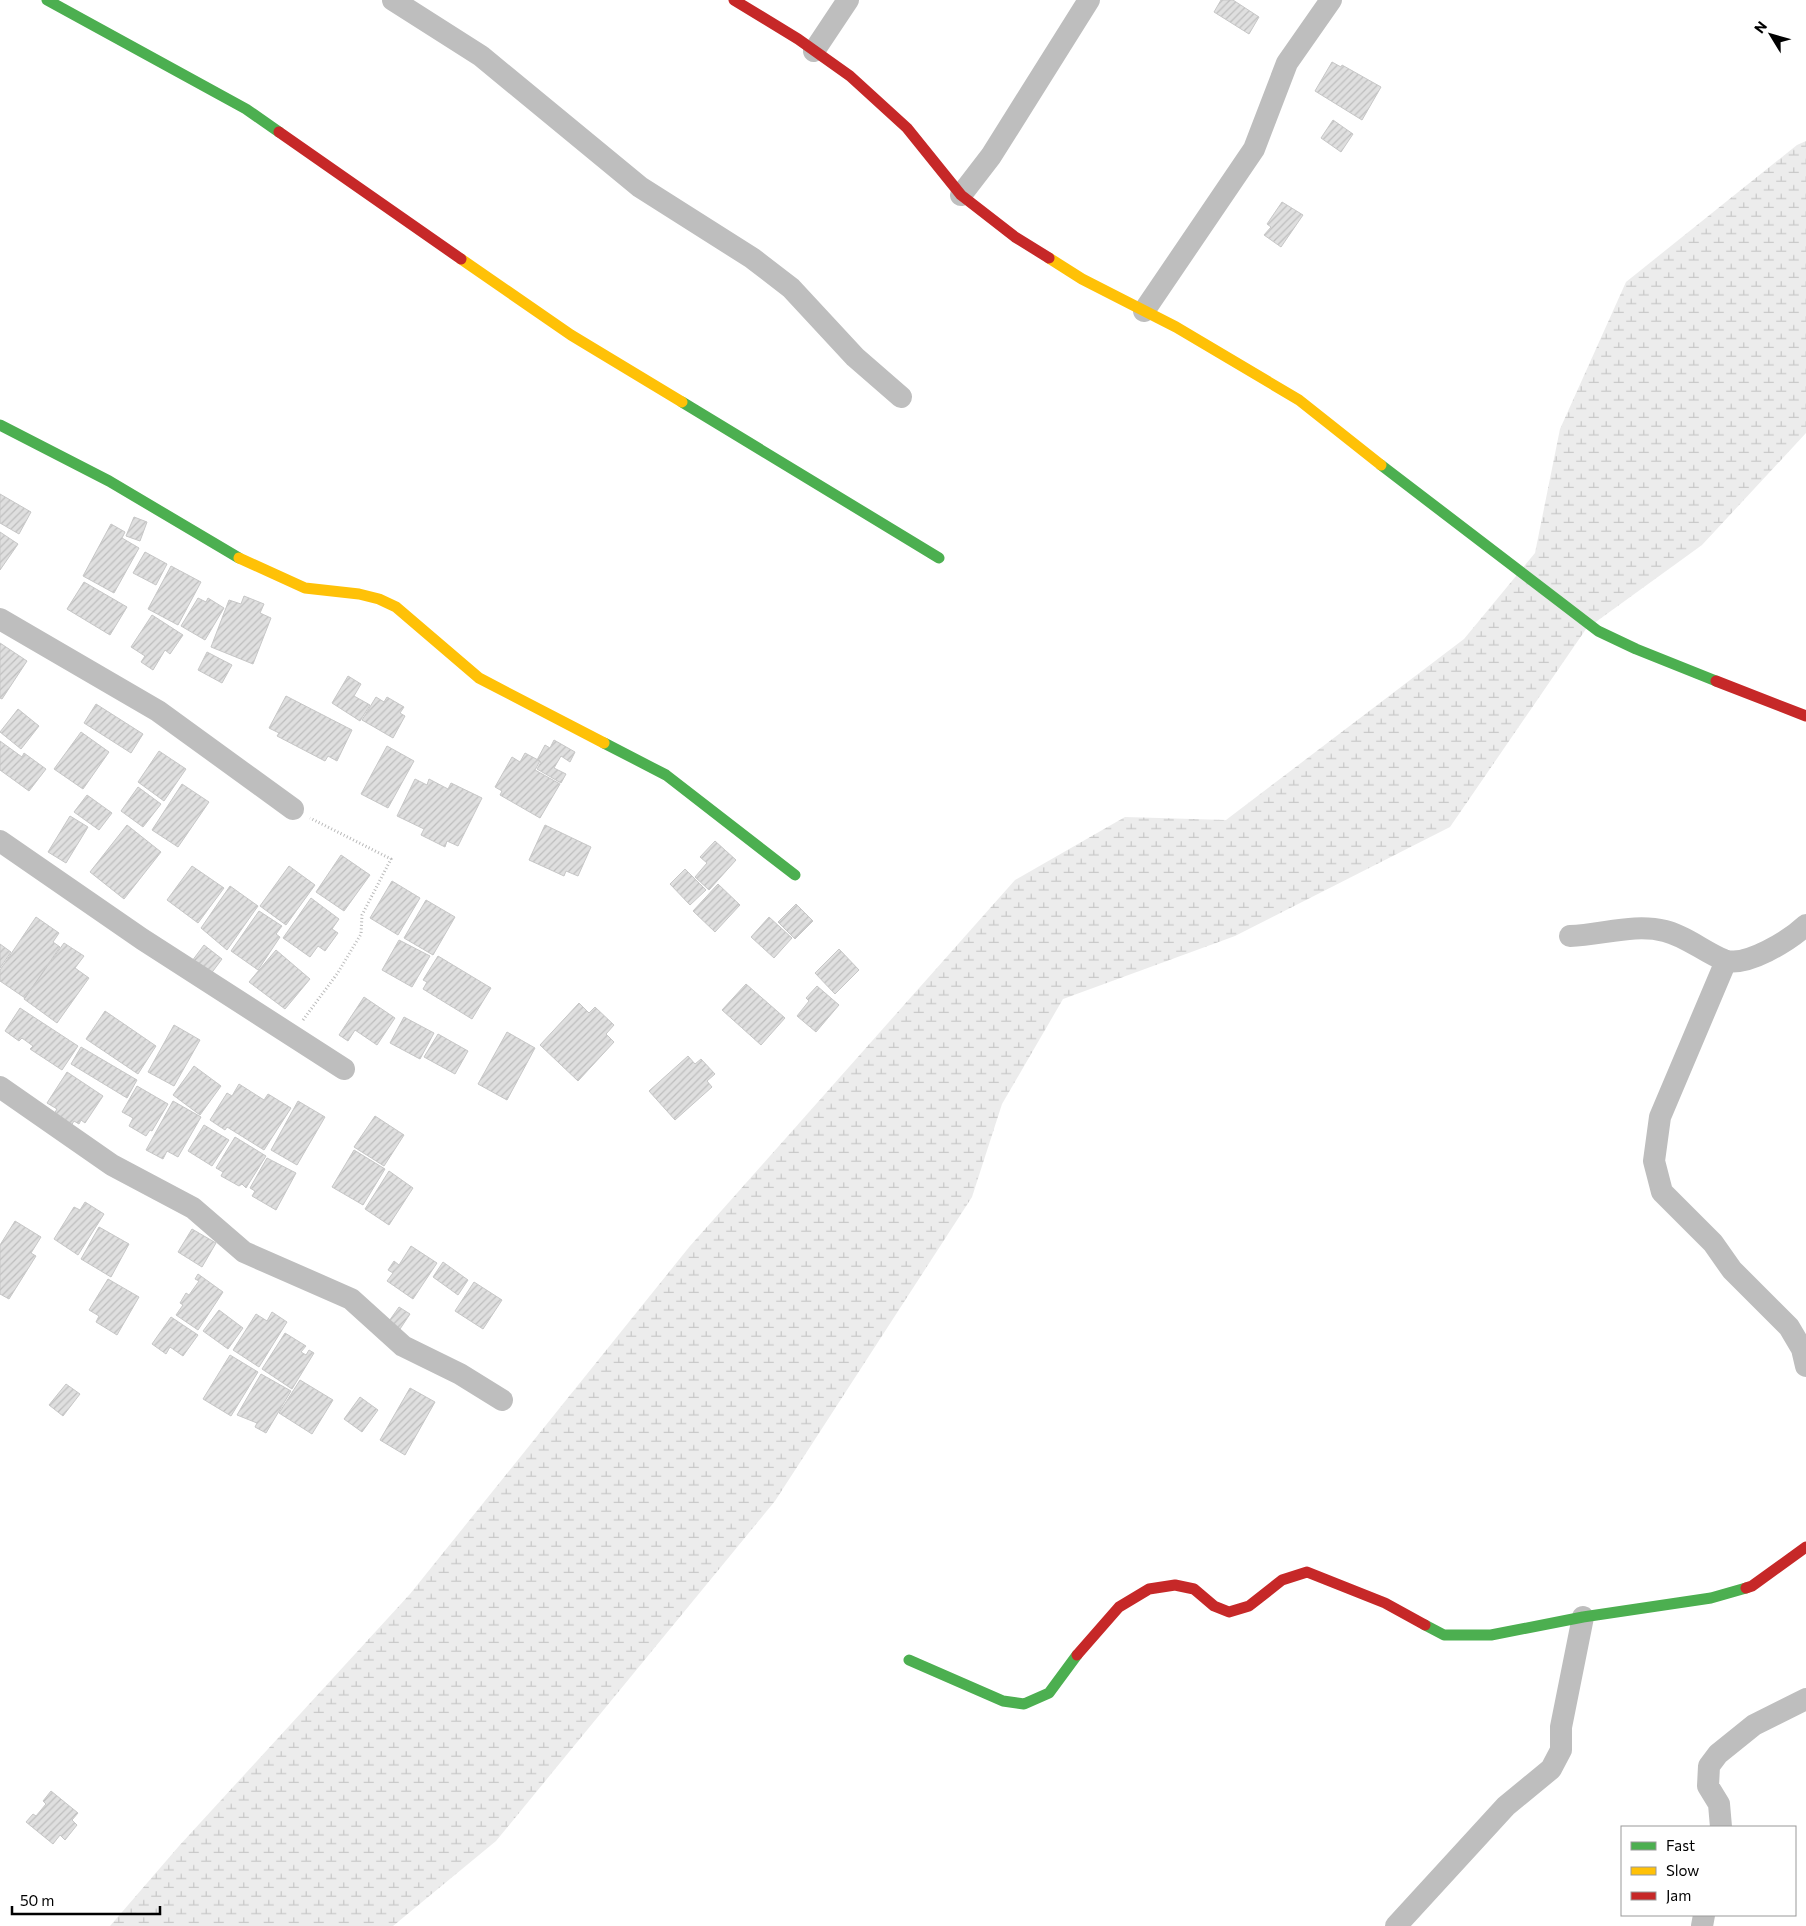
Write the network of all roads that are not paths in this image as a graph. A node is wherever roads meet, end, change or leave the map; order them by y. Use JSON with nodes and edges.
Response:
{"nodes":[{"id":1,"x":47,"y":0,"type":"edge"},
{"id":2,"x":393,"y":0,"type":"edge"},
{"id":3,"x":734,"y":0,"type":"edge"},
{"id":4,"x":848,"y":0,"type":"edge"},
{"id":5,"x":1089,"y":0,"type":"edge"},
{"id":6,"x":1331,"y":0,"type":"edge"},
{"id":7,"x":814,"y":51,"type":"junction"},
{"id":8,"x":961,"y":195,"type":"junction"},
{"id":9,"x":1144,"y":311,"type":"junction"},
{"id":10,"x":902,"y":397,"type":"dead end"},
{"id":11,"x":0,"y":425,"type":"edge"},
{"id":12,"x":939,"y":558,"type":"dead end"},
{"id":13,"x":0,"y":618,"type":"edge"},
{"id":14,"x":1806,"y":716,"type":"edge"},
{"id":15,"x":293,"y":809,"type":"road end"},
{"id":16,"x":0,"y":841,"type":"edge"},
{"id":17,"x":795,"y":875,"type":"dead end"},
{"id":18,"x":1806,"y":925,"type":"edge"},
{"id":19,"x":1570,"y":936,"type":"dead end"},
{"id":20,"x":1726,"y":961,"type":"junction"},
{"id":21,"x":344,"y":1069,"type":"dead end"},
{"id":22,"x":0,"y":1087,"type":"edge"},
{"id":23,"x":1806,"y":1366,"type":"edge"},
{"id":24,"x":502,"y":1400,"type":"dead end"},
{"id":25,"x":1806,"y":1547,"type":"edge"},
{"id":26,"x":1583,"y":1617,"type":"junction"},
{"id":27,"x":910,"y":1660,"type":"dead end"},
{"id":28,"x":1806,"y":1699,"type":"edge"},
{"id":29,"x":1721,"y":1826,"type":"edge"},
{"id":30,"x":1396,"y":1926,"type":"edge"}],
"edges":[{"from":1,"to":12,"type":"street"},
{"from":2,"to":10,"type":"street"},
{"from":3,"to":7,"type":"street"},
{"from":4,"to":7,"type":"street"},
{"from":5,"to":8,"type":"street"},
{"from":6,"to":9,"type":"street"},
{"from":7,"to":8,"type":"street"},
{"from":8,"to":9,"type":"street"},
{"from":9,"to":14,"type":"street"},
{"from":11,"to":17,"type":"street"},
{"from":13,"to":15,"type":"street"},
{"from":16,"to":21,"type":"street"},
{"from":18,"to":20,"type":"street"},
{"from":19,"to":20,"type":"street"},
{"from":20,"to":23,"type":"street"},
{"from":22,"to":24,"type":"street"},
{"from":25,"to":26,"type":"street"},
{"from":26,"to":27,"type":"street"},
{"from":26,"to":30,"type":"street"},
{"from":28,"to":29,"type":"street"}]}
